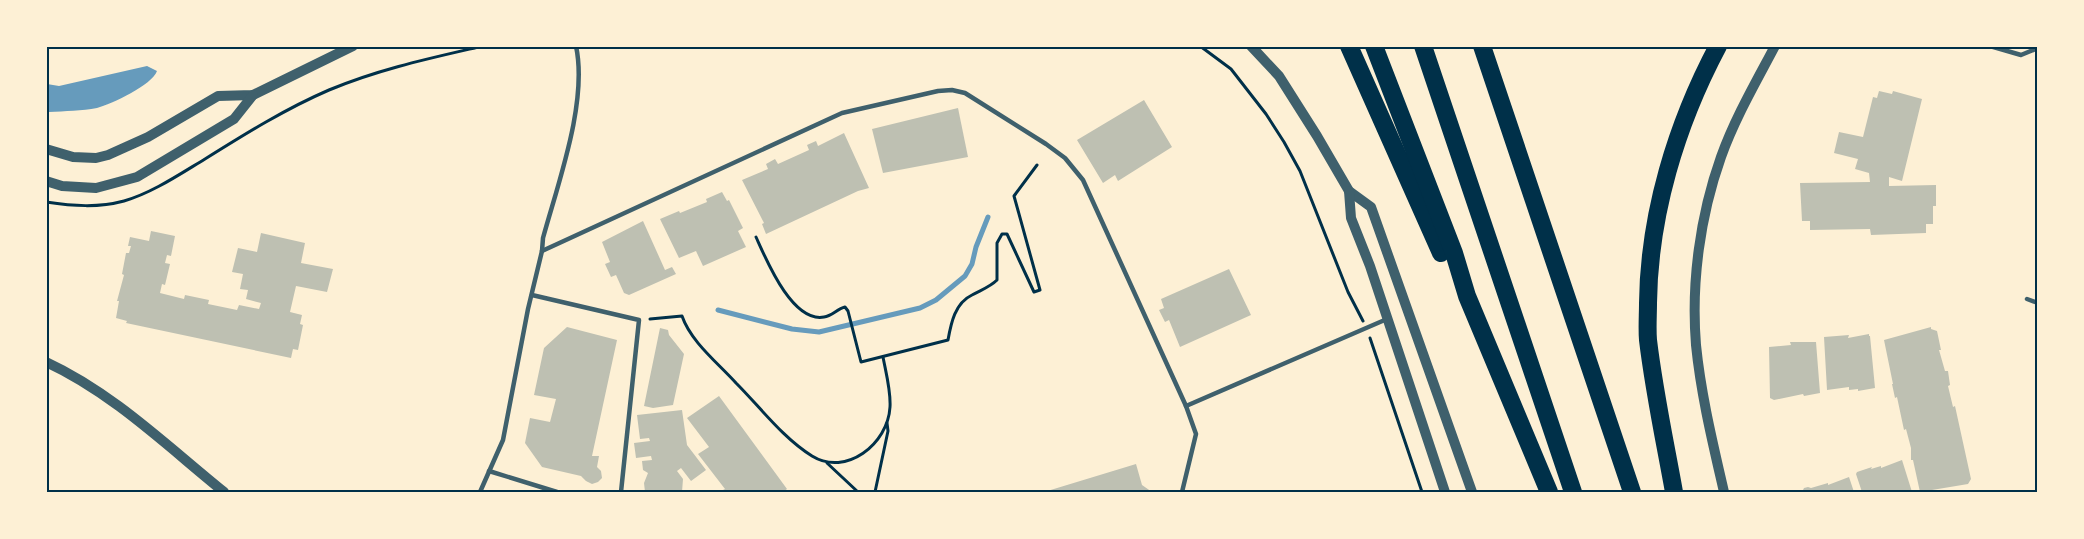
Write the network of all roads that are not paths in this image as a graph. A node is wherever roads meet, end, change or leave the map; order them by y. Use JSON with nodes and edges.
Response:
{"nodes":[{"id":1,"x":353,"y":46,"type":"edge"},
{"id":2,"x":576,"y":46,"type":"edge"},
{"id":3,"x":1251,"y":46,"type":"edge"},
{"id":4,"x":1349,"y":46,"type":"edge"},
{"id":5,"x":1374,"y":46,"type":"edge"},
{"id":6,"x":1423,"y":46,"type":"edge"},
{"id":7,"x":1482,"y":46,"type":"edge"},
{"id":8,"x":1718,"y":46,"type":"edge"},
{"id":9,"x":1775,"y":46,"type":"edge"},
{"id":10,"x":1990,"y":46,"type":"edge"},
{"id":11,"x":2036,"y":47,"type":"edge"},
{"id":12,"x":252,"y":95,"type":"junction"},
{"id":13,"x":46,"y":149,"type":"edge"},
{"id":14,"x":46,"y":181,"type":"edge"},
{"id":15,"x":1348,"y":191,"type":"junction"},
{"id":16,"x":542,"y":251,"type":"junction"},
{"id":17,"x":532,"y":295,"type":"junction"},
{"id":18,"x":1467,"y":296,"type":"junction"},
{"id":19,"x":2027,"y":299,"type":"dead end"},
{"id":20,"x":2037,"y":303,"type":"edge"},
{"id":21,"x":1387,"y":319,"type":"junction"},
{"id":22,"x":46,"y":362,"type":"edge"},
{"id":23,"x":1186,"y":406,"type":"junction"},
{"id":24,"x":489,"y":471,"type":"junction"},
{"id":25,"x":224,"y":492,"type":"edge"},
{"id":26,"x":480,"y":492,"type":"edge"},
{"id":27,"x":557,"y":492,"type":"edge"},
{"id":28,"x":621,"y":492,"type":"edge"},
{"id":29,"x":1182,"y":492,"type":"edge"},
{"id":30,"x":1445,"y":492,"type":"edge"},
{"id":31,"x":1472,"y":492,"type":"edge"},
{"id":32,"x":1549,"y":492,"type":"edge"},
{"id":33,"x":1573,"y":492,"type":"edge"},
{"id":34,"x":1632,"y":492,"type":"edge"},
{"id":35,"x":1674,"y":492,"type":"edge"},
{"id":36,"x":1724,"y":492,"type":"edge"}],
"edges":[{"from":1,"to":12,"type":"street"},
{"from":2,"to":16,"type":"lane"},
{"from":3,"to":15,"type":"street"},
{"from":4,"to":18,"type":"highway"},
{"from":5,"to":18,"type":"highway"},
{"from":6,"to":33,"type":"highway"},
{"from":7,"to":34,"type":"highway"},
{"from":8,"to":35,"type":"highway"},
{"from":9,"to":36,"type":"street"},
{"from":10,"to":11,"type":"lane"},
{"from":12,"to":13,"type":"street"},
{"from":12,"to":14,"type":"street"},
{"from":15,"to":21,"type":"street"},
{"from":15,"to":31,"type":"street"},
{"from":16,"to":17,"type":"lane"},
{"from":16,"to":23,"type":"lane"},
{"from":17,"to":24,"type":"lane"},
{"from":17,"to":28,"type":"lane"},
{"from":18,"to":32,"type":"highway"},
{"from":19,"to":20,"type":"lane"},
{"from":21,"to":23,"type":"lane"},
{"from":21,"to":30,"type":"street"},
{"from":22,"to":25,"type":"street"},
{"from":23,"to":29,"type":"lane"},
{"from":24,"to":26,"type":"lane"},
{"from":24,"to":27,"type":"lane"}]}
